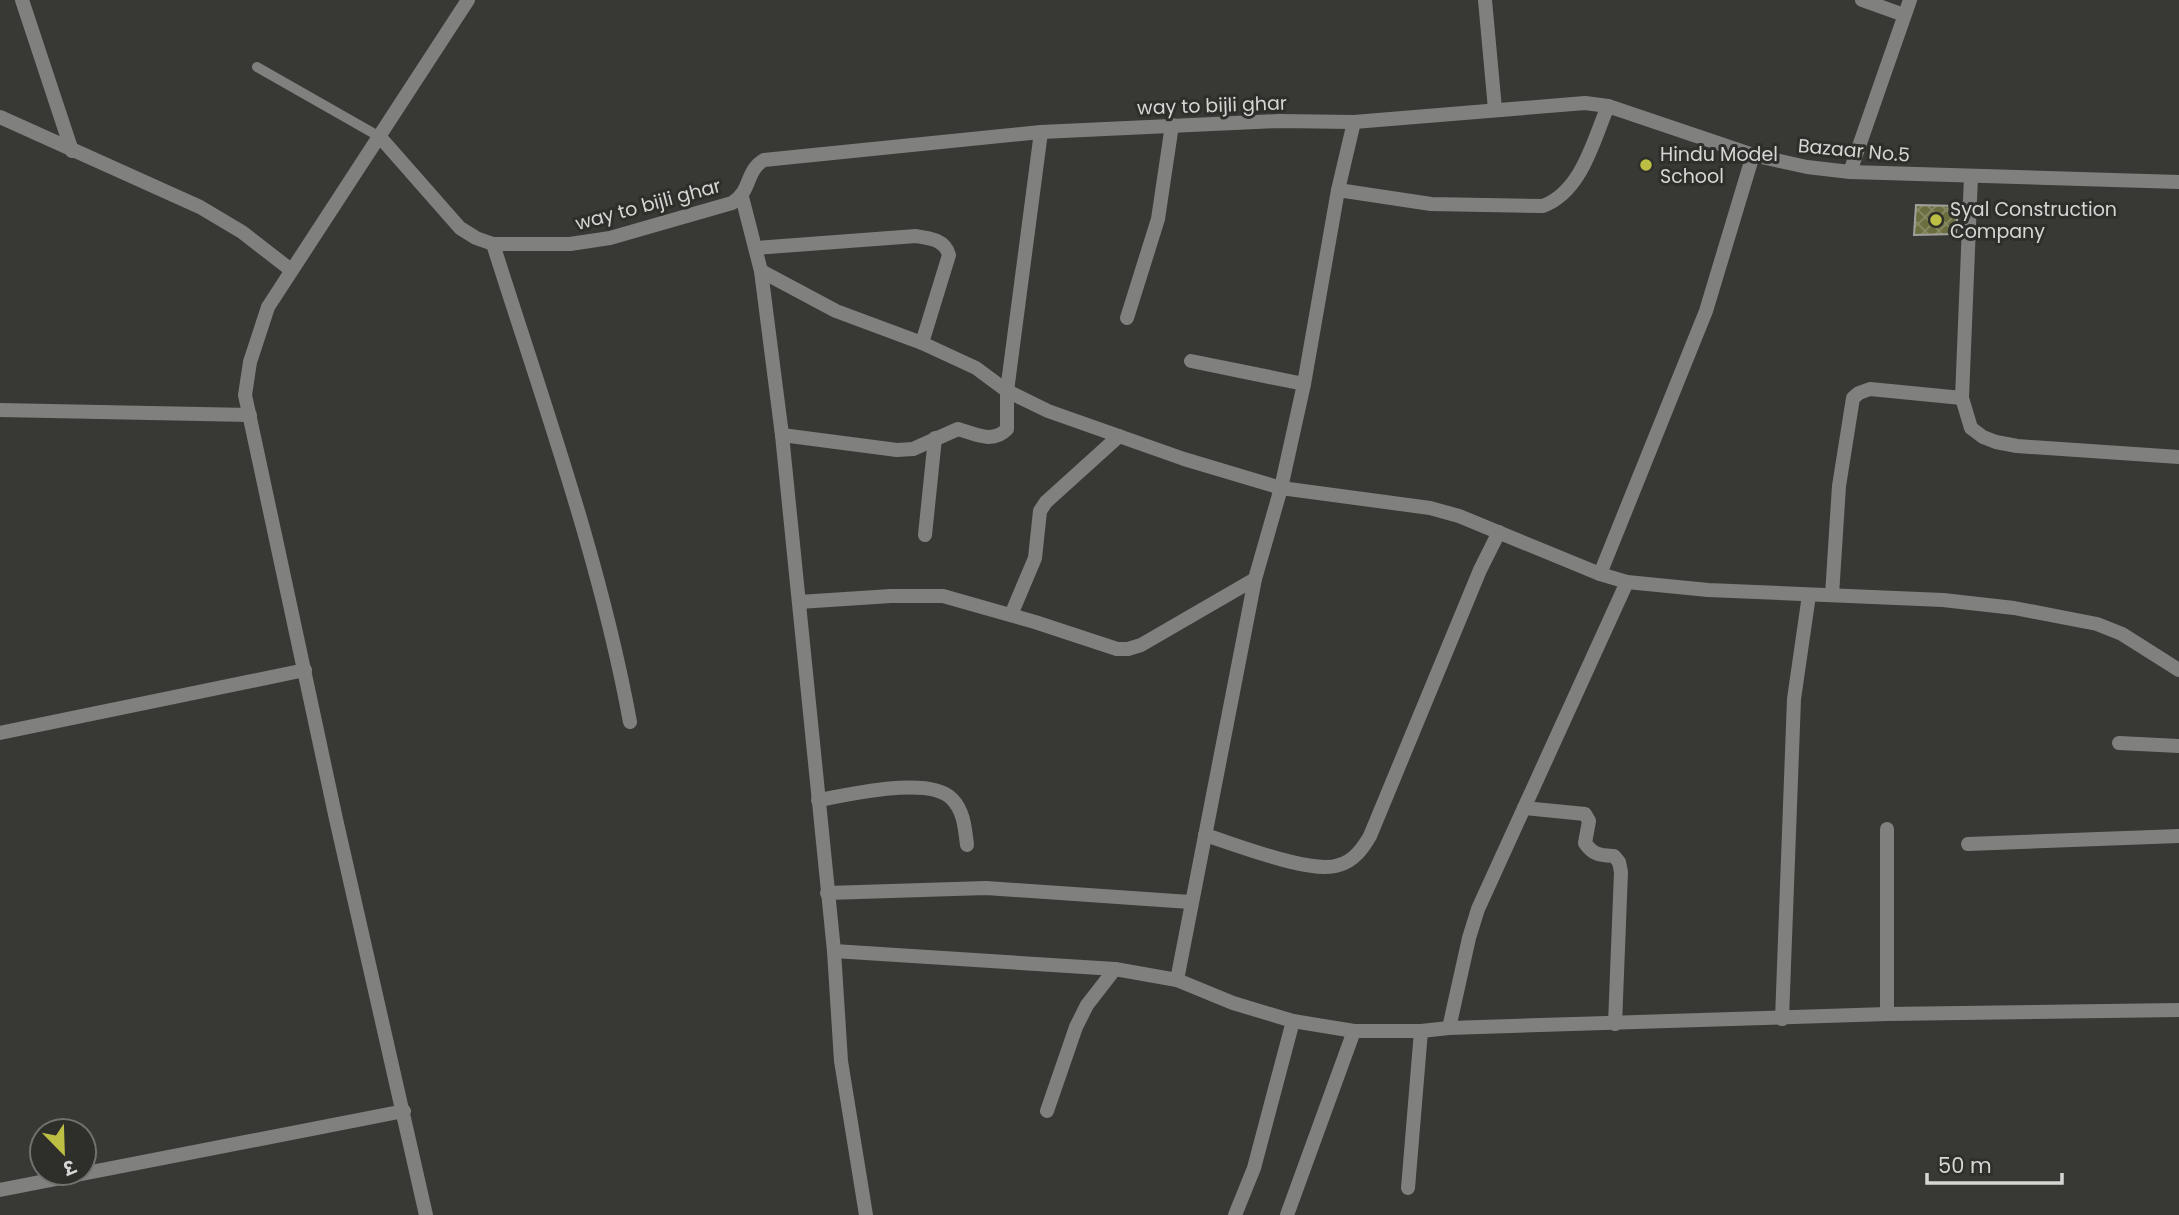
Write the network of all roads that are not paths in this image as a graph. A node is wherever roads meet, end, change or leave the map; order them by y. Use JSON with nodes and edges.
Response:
{"nodes":[{"id":1,"x":22,"y":0,"type":"edge"},
{"id":2,"x":468,"y":0,"type":"edge"},
{"id":3,"x":1485,"y":0,"type":"edge"},
{"id":4,"x":1862,"y":0,"type":"edge"},
{"id":5,"x":1910,"y":0,"type":"edge"},
{"id":6,"x":1904,"y":15,"type":"junction"},
{"id":7,"x":257,"y":67,"type":"dead end"},
{"id":8,"x":1608,"y":106,"type":"junction"},
{"id":9,"x":1495,"y":109,"type":"junction"},
{"id":10,"x":0,"y":117,"type":"edge"},
{"id":11,"x":1409,"y":118,"type":"joint"},
{"id":12,"x":1354,"y":122,"type":"junction"},
{"id":13,"x":1172,"y":125,"type":"junction"},
{"id":14,"x":1041,"y":132,"type":"junction"},
{"id":15,"x":380,"y":136,"type":"junction"},
{"id":16,"x":72,"y":151,"type":"junction"},
{"id":17,"x":1753,"y":155,"type":"junction"},
{"id":18,"x":1850,"y":172,"type":"junction"},
{"id":19,"x":1971,"y":176,"type":"junction"},
{"id":20,"x":2179,"y":182,"type":"edge"},
{"id":21,"x":1338,"y":190,"type":"junction"},
{"id":22,"x":741,"y":197,"type":"junction"},
{"id":23,"x":493,"y":244,"type":"junction"},
{"id":24,"x":756,"y":248,"type":"junction"},
{"id":25,"x":290,"y":270,"type":"junction"},
{"id":26,"x":761,"y":271,"type":"junction"},
{"id":27,"x":1127,"y":318,"type":"dead end"},
{"id":28,"x":922,"y":343,"type":"junction"},
{"id":29,"x":1191,"y":361,"type":"dead end"},
{"id":30,"x":1304,"y":384,"type":"junction"},
{"id":31,"x":1007,"y":391,"type":"junction"},
{"id":32,"x":1962,"y":398,"type":"junction"},
{"id":33,"x":0,"y":410,"type":"edge"},
{"id":34,"x":250,"y":415,"type":"junction"},
{"id":35,"x":782,"y":435,"type":"junction"},
{"id":36,"x":1119,"y":436,"type":"junction"},
{"id":37,"x":935,"y":438,"type":"junction"},
{"id":38,"x":2179,"y":457,"type":"edge"},
{"id":39,"x":1281,"y":488,"type":"junction"},
{"id":40,"x":1499,"y":532,"type":"junction"},
{"id":41,"x":925,"y":535,"type":"dead end"},
{"id":42,"x":1600,"y":574,"type":"junction"},
{"id":43,"x":1255,"y":579,"type":"junction"},
{"id":44,"x":1627,"y":582,"type":"junction"},
{"id":45,"x":1809,"y":595,"type":"junction"},
{"id":46,"x":1832,"y":595,"type":"junction"},
{"id":47,"x":799,"y":602,"type":"junction"},
{"id":48,"x":1011,"y":615,"type":"junction"},
{"id":49,"x":305,"y":670,"type":"junction"},
{"id":50,"x":2179,"y":670,"type":"edge"},
{"id":51,"x":629,"y":722,"type":"dead end"},
{"id":52,"x":0,"y":733,"type":"edge"},
{"id":53,"x":2119,"y":743,"type":"dead end"},
{"id":54,"x":2179,"y":746,"type":"edge"},
{"id":55,"x":818,"y":800,"type":"junction"},
{"id":56,"x":1524,"y":808,"type":"junction"},
{"id":57,"x":1887,"y":829,"type":"dead end"},
{"id":58,"x":1205,"y":835,"type":"junction"},
{"id":59,"x":2179,"y":836,"type":"edge"},
{"id":60,"x":1968,"y":844,"type":"dead end"},
{"id":61,"x":967,"y":845,"type":"dead end"},
{"id":62,"x":827,"y":893,"type":"junction"},
{"id":63,"x":1190,"y":902,"type":"junction"},
{"id":64,"x":834,"y":951,"type":"junction"},
{"id":65,"x":1115,"y":969,"type":"junction"},
{"id":66,"x":1177,"y":980,"type":"junction"},
{"id":67,"x":2179,"y":1010,"type":"edge"},
{"id":68,"x":1887,"y":1014,"type":"junction"},
{"id":69,"x":1782,"y":1019,"type":"junction"},
{"id":70,"x":1293,"y":1021,"type":"junction"},
{"id":71,"x":1615,"y":1024,"type":"junction"},
{"id":72,"x":1449,"y":1028,"type":"junction"},
{"id":73,"x":1354,"y":1031,"type":"junction"},
{"id":74,"x":1421,"y":1031,"type":"junction"},
{"id":75,"x":404,"y":1111,"type":"junction"},
{"id":76,"x":1047,"y":1111,"type":"dead end"},
{"id":77,"x":1408,"y":1188,"type":"dead end"},
{"id":78,"x":0,"y":1190,"type":"edge"},
{"id":79,"x":426,"y":1215,"type":"edge"},
{"id":80,"x":866,"y":1215,"type":"edge"},
{"id":81,"x":1235,"y":1215,"type":"edge"},
{"id":82,"x":1287,"y":1215,"type":"edge"}],
"edges":[{"from":1,"to":16,"type":"street"},
{"from":2,"to":15,"type":"street"},
{"from":3,"to":9,"type":"street"},
{"from":4,"to":6,"type":"street"},
{"from":5,"to":6,"type":"street"},
{"from":6,"to":18,"type":"street"},
{"from":7,"to":15,"type":"lane"},
{"from":8,"to":9,"type":"street","name":"Bazaar No.5"},
{"from":8,"to":17,"type":"street","name":"Bazaar No.5"},
{"from":8,"to":21,"type":"street"},
{"from":9,"to":11,"type":"street","name":"Bazaar No.5"},
{"from":10,"to":16,"type":"street"},
{"from":11,"to":12,"type":"street","name":"way to bijli ghar"},
{"from":12,"to":13,"type":"street","name":"way to bijli ghar"},
{"from":12,"to":21,"type":"street"},
{"from":13,"to":14,"type":"street","name":"way to bijli ghar"},
{"from":13,"to":27,"type":"street"},
{"from":14,"to":22,"type":"street","name":"way to bijli ghar"},
{"from":14,"to":31,"type":"street"},
{"from":15,"to":23,"type":"street","name":"way to bijli ghar"},
{"from":15,"to":25,"type":"street"},
{"from":16,"to":25,"type":"street"},
{"from":17,"to":18,"type":"street","name":"Bazaar No.5"},
{"from":17,"to":42,"type":"street"},
{"from":18,"to":19,"type":"street","name":"Bazaar No.5"},
{"from":19,"to":20,"type":"street","name":"Bazaar No.5"},
{"from":19,"to":32,"type":"street"},
{"from":21,"to":30,"type":"street"},
{"from":22,"to":23,"type":"street","name":"way to bijli ghar"},
{"from":22,"to":24,"type":"street"},
{"from":23,"to":51,"type":"street"},
{"from":24,"to":26,"type":"street"},
{"from":24,"to":28,"type":"street"},
{"from":25,"to":34,"type":"street"},
{"from":26,"to":28,"type":"street"},
{"from":26,"to":35,"type":"street"},
{"from":28,"to":31,"type":"street"},
{"from":29,"to":30,"type":"street"},
{"from":30,"to":39,"type":"street"},
{"from":31,"to":36,"type":"street"},
{"from":31,"to":37,"type":"street"},
{"from":32,"to":38,"type":"street"},
{"from":32,"to":46,"type":"street"},
{"from":33,"to":34,"type":"street"},
{"from":34,"to":49,"type":"street"},
{"from":35,"to":37,"type":"street"},
{"from":35,"to":47,"type":"street"},
{"from":36,"to":39,"type":"street"},
{"from":36,"to":48,"type":"street"},
{"from":37,"to":41,"type":"street"},
{"from":39,"to":40,"type":"street"},
{"from":39,"to":43,"type":"street"},
{"from":40,"to":42,"type":"street"},
{"from":40,"to":58,"type":"street"},
{"from":42,"to":44,"type":"street"},
{"from":43,"to":48,"type":"street"},
{"from":43,"to":58,"type":"street"},
{"from":44,"to":45,"type":"street"},
{"from":44,"to":56,"type":"street"},
{"from":45,"to":46,"type":"street"},
{"from":45,"to":69,"type":"street"},
{"from":46,"to":50,"type":"street"},
{"from":47,"to":48,"type":"street"},
{"from":47,"to":55,"type":"street"},
{"from":49,"to":52,"type":"street"},
{"from":49,"to":75,"type":"street"},
{"from":53,"to":54,"type":"street"},
{"from":55,"to":61,"type":"street"},
{"from":55,"to":62,"type":"street"},
{"from":56,"to":71,"type":"street"},
{"from":56,"to":72,"type":"street"},
{"from":57,"to":68,"type":"street"},
{"from":58,"to":63,"type":"street"},
{"from":59,"to":60,"type":"street"},
{"from":62,"to":63,"type":"street"},
{"from":62,"to":64,"type":"street"},
{"from":63,"to":66,"type":"street"},
{"from":64,"to":65,"type":"street"},
{"from":64,"to":80,"type":"street"},
{"from":65,"to":66,"type":"street"},
{"from":65,"to":76,"type":"street"},
{"from":66,"to":70,"type":"street"},
{"from":67,"to":68,"type":"street"},
{"from":68,"to":69,"type":"street"},
{"from":69,"to":71,"type":"street"},
{"from":70,"to":73,"type":"street"},
{"from":70,"to":81,"type":"street"},
{"from":71,"to":72,"type":"street"},
{"from":72,"to":74,"type":"street"},
{"from":73,"to":74,"type":"street"},
{"from":73,"to":82,"type":"street"},
{"from":74,"to":77,"type":"street"},
{"from":75,"to":78,"type":"street"},
{"from":75,"to":79,"type":"street"}]}
